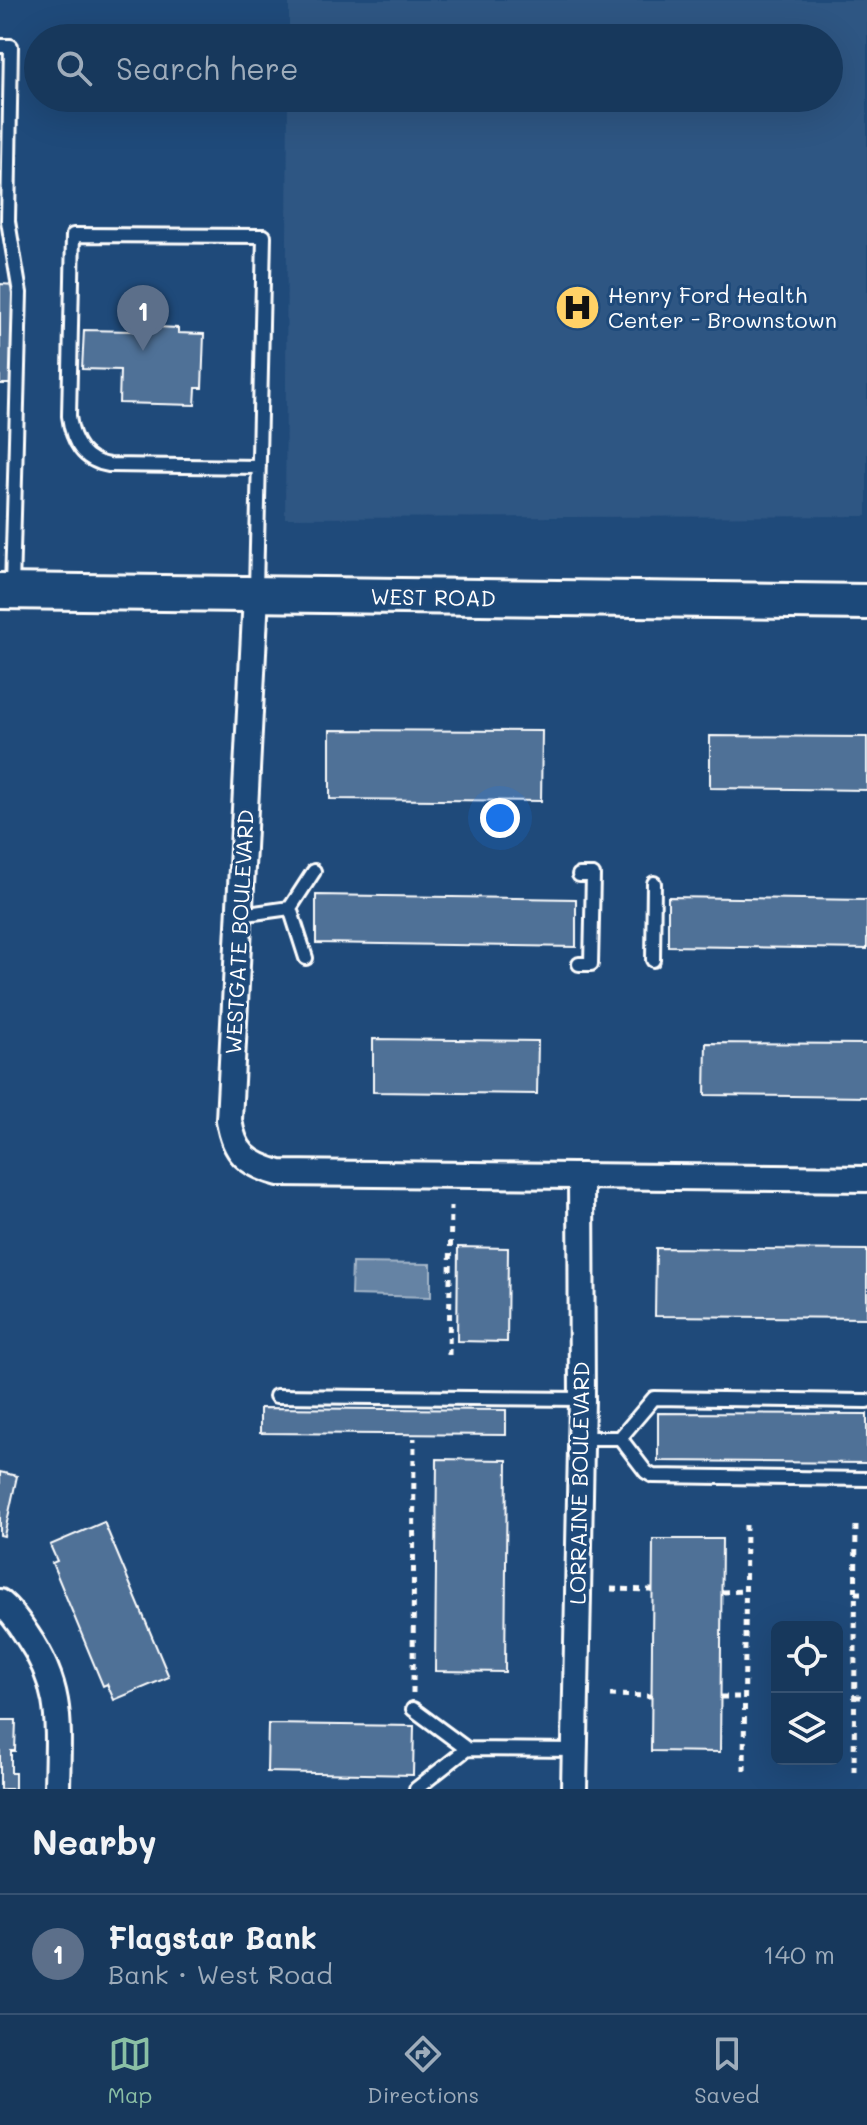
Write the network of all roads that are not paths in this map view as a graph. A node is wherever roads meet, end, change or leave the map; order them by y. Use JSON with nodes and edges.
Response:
{"nodes":[{"id":1,"x":0,"y":46,"type":"edge"},
{"id":2,"x":5,"y":232,"type":"edge"},
{"id":3,"x":259,"y":467,"type":"junction"},
{"id":4,"x":6,"y":591,"type":"edge"},
{"id":5,"x":256,"y":595,"type":"junction"},
{"id":6,"x":867,"y":602,"type":"edge"},
{"id":7,"x":314,"y":871,"type":"dead end"},
{"id":8,"x":579,"y":875,"type":"dead end"},
{"id":9,"x":654,"y":883,"type":"dead end"},
{"id":10,"x":290,"y":908,"type":"junction"},
{"id":11,"x":240,"y":915,"type":"junction"},
{"id":12,"x":306,"y":958,"type":"dead end"},
{"id":13,"x":653,"y":960,"type":"dead end"},
{"id":14,"x":579,"y":964,"type":"dead end"},
{"id":15,"x":581,"y":1176,"type":"junction"},
{"id":16,"x":867,"y":1179,"type":"edge"},
{"id":17,"x":276,"y":1396,"type":"dead end"},
{"id":18,"x":582,"y":1399,"type":"junction"},
{"id":19,"x":867,"y":1401,"type":"edge"},
{"id":20,"x":580,"y":1438,"type":"junction"},
{"id":21,"x":620,"y":1438,"type":"junction"},
{"id":22,"x":867,"y":1479,"type":"edge"},
{"id":23,"x":0,"y":1602,"type":"edge"},
{"id":24,"x":413,"y":1709,"type":"dead end"},
{"id":25,"x":467,"y":1749,"type":"junction"},
{"id":26,"x":575,"y":1750,"type":"junction"},
{"id":27,"x":57,"y":1789,"type":"edge"},
{"id":28,"x":416,"y":1789,"type":"edge"},
{"id":29,"x":574,"y":1789,"type":"edge"}],
"edges":[{"from":1,"to":2,"type":"lane"},
{"from":2,"to":4,"type":"lane"},
{"from":3,"to":3,"type":"lane"},
{"from":3,"to":5,"type":"lane"},
{"from":4,"to":5,"type":"main road","name":"WEST ROAD"},
{"from":5,"to":6,"type":"main road","name":"WEST ROAD"},
{"from":5,"to":11,"type":"street","name":"WESTGATE BOULEVARD"},
{"from":7,"to":10,"type":"lane"},
{"from":8,"to":14,"type":"lane"},
{"from":9,"to":13,"type":"lane"},
{"from":10,"to":11,"type":"lane"},
{"from":10,"to":12,"type":"lane"},
{"from":11,"to":15,"type":"street","name":"WESTGATE BOULEVARD"},
{"from":15,"to":16,"type":"street","name":"WESTGATE BOULEVARD"},
{"from":15,"to":18,"type":"street","name":"LORRAINE BOULEVARD"},
{"from":17,"to":18,"type":"lane"},
{"from":18,"to":20,"type":"street","name":"LORRAINE BOULEVARD"},
{"from":19,"to":21,"type":"lane"},
{"from":20,"to":21,"type":"lane"},
{"from":20,"to":26,"type":"street","name":"LORRAINE BOULEVARD"},
{"from":21,"to":22,"type":"lane"},
{"from":23,"to":27,"type":"street"},
{"from":24,"to":25,"type":"lane"},
{"from":25,"to":26,"type":"lane"},
{"from":25,"to":28,"type":"lane"},
{"from":26,"to":29,"type":"street","name":"LORRAINE BOULEVARD"}]}
